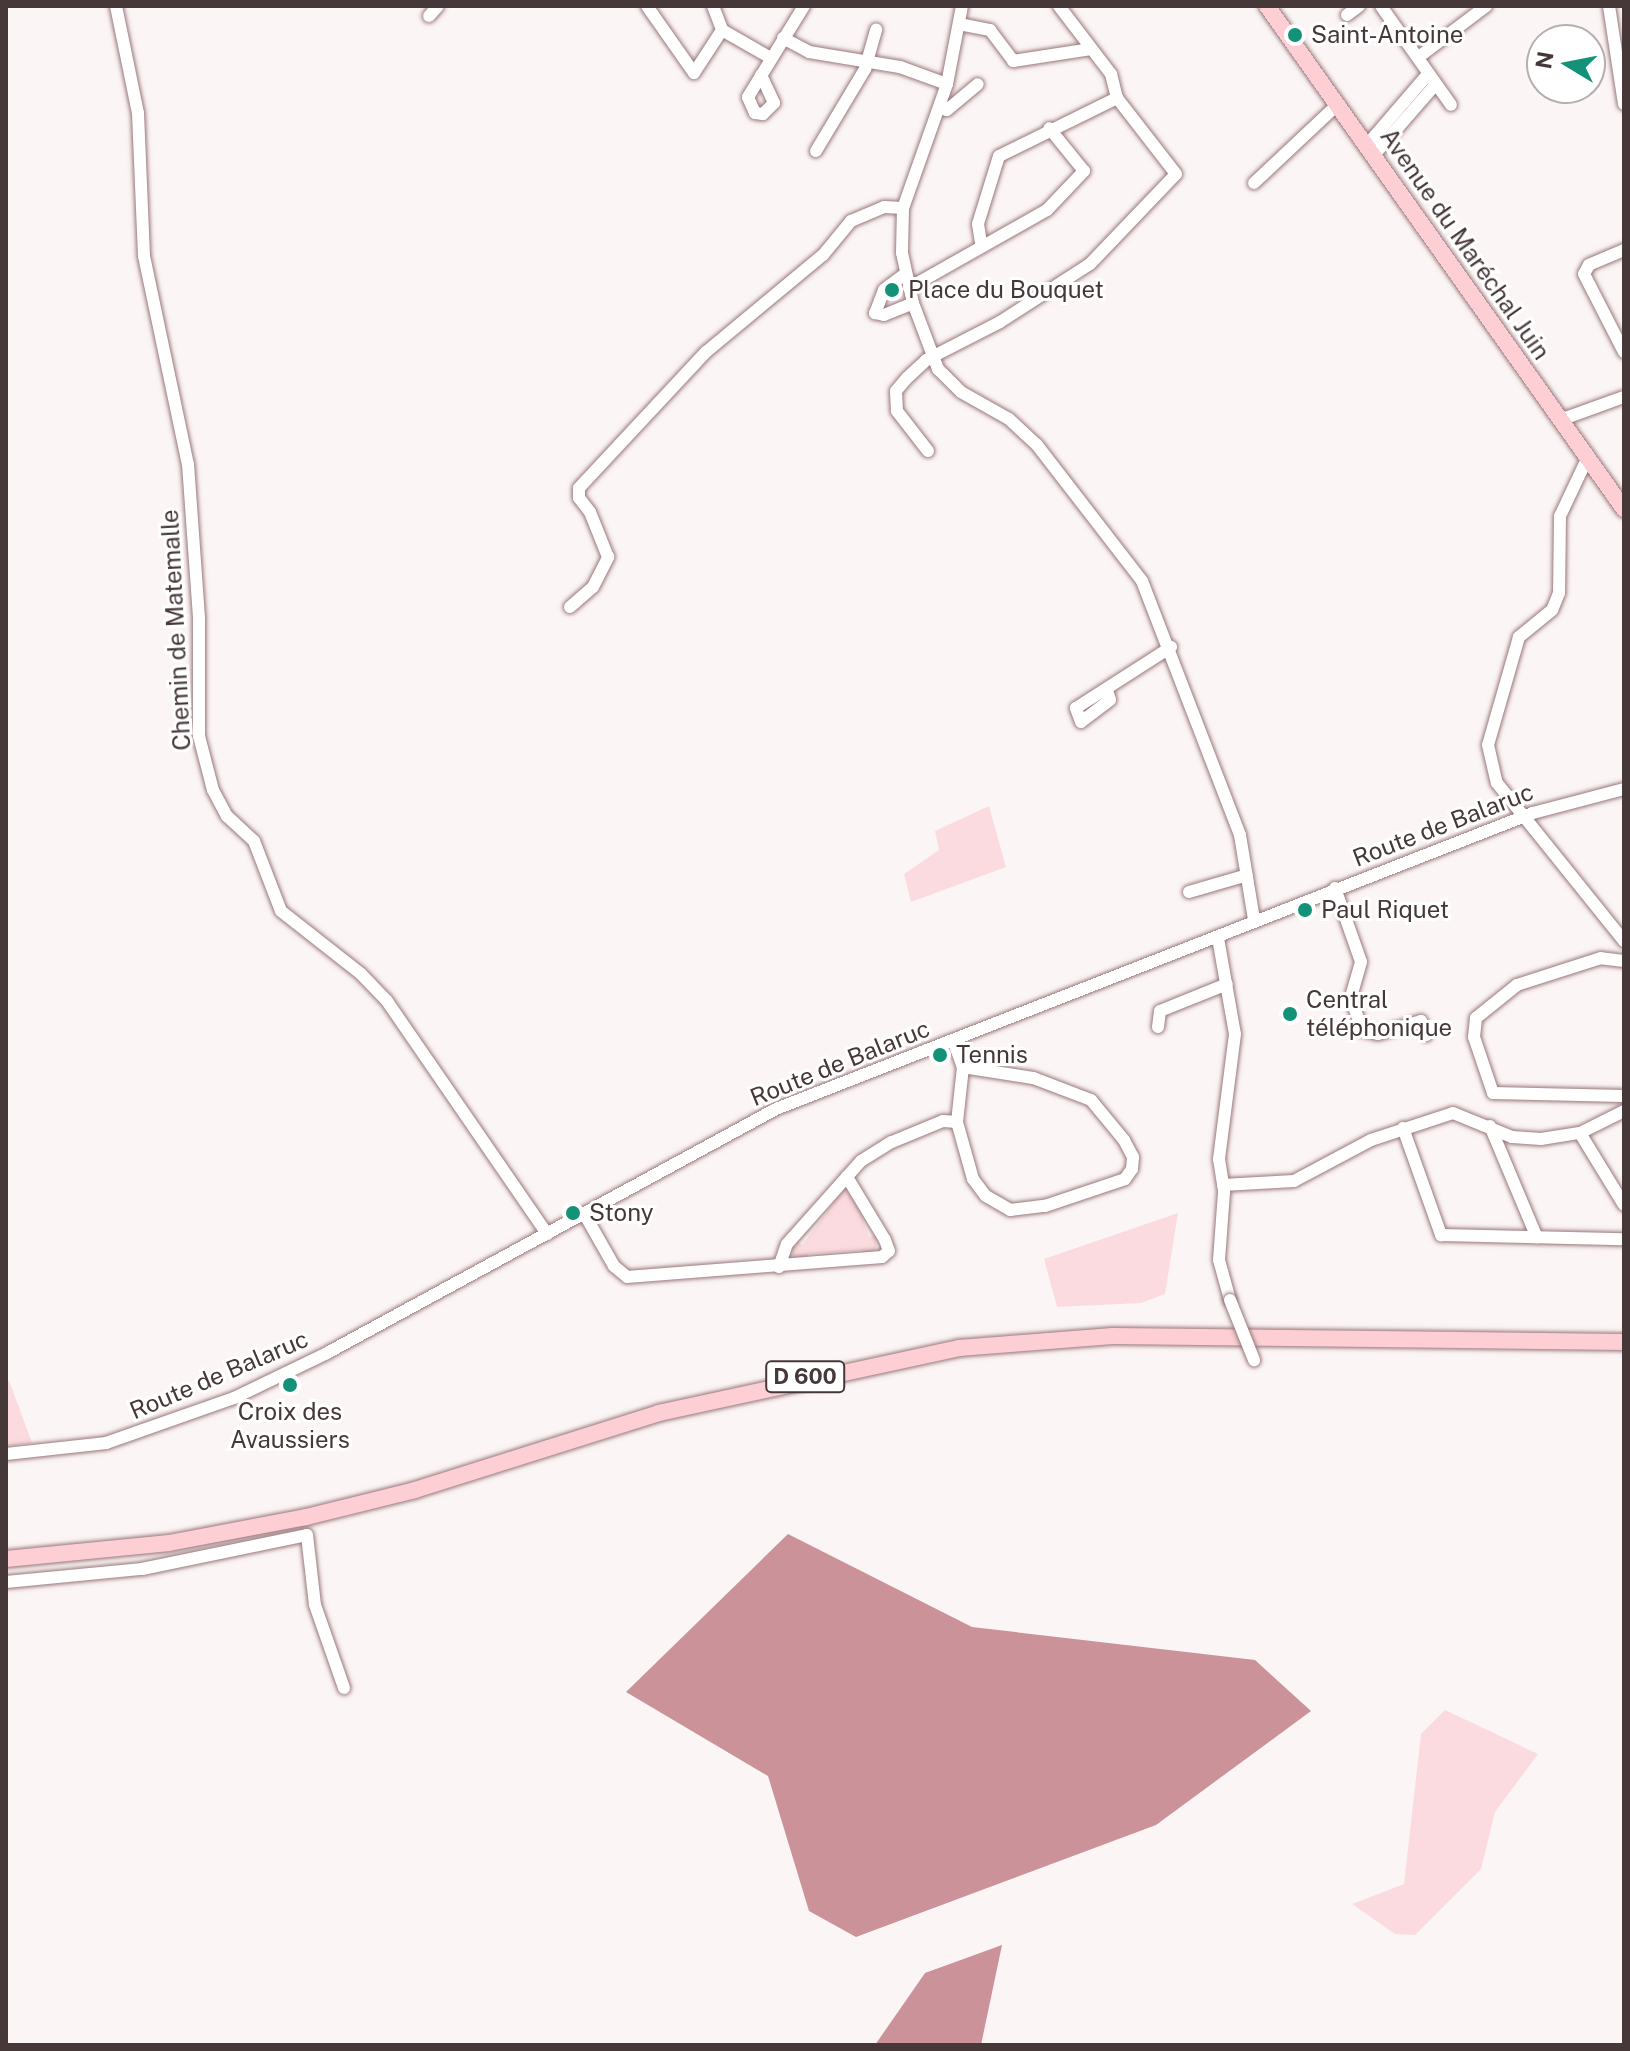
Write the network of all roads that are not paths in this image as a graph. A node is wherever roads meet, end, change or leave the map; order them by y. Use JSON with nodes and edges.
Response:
{"nodes":[{"id":1,"x":116,"y":6,"type":"edge"},
{"id":2,"x":647,"y":6,"type":"edge"},
{"id":3,"x":713,"y":6,"type":"edge"},
{"id":4,"x":804,"y":6,"type":"edge"},
{"id":5,"x":962,"y":6,"type":"edge"},
{"id":6,"x":1059,"y":6,"type":"edge"},
{"id":7,"x":1267,"y":6,"type":"edge"},
{"id":8,"x":1359,"y":6,"type":"edge"},
{"id":9,"x":1381,"y":6,"type":"edge"},
{"id":10,"x":1486,"y":6,"type":"edge"},
{"id":11,"x":1609,"y":6,"type":"edge"},
{"id":12,"x":1347,"y":15,"type":"dead end"},
{"id":13,"x":959,"y":24,"type":"junction"},
{"id":14,"x":722,"y":30,"type":"junction"},
{"id":15,"x":876,"y":30,"type":"dead end"},
{"id":16,"x":783,"y":38,"type":"junction"},
{"id":17,"x":1091,"y":49,"type":"junction"},
{"id":18,"x":1420,"y":56,"type":"junction"},
{"id":19,"x":769,"y":57,"type":"junction"},
{"id":20,"x":868,"y":61,"type":"junction"},
{"id":21,"x":761,"y":75,"type":"dead end"},
{"id":22,"x":1431,"y":79,"type":"junction"},
{"id":23,"x":947,"y":84,"type":"junction"},
{"id":24,"x":978,"y":84,"type":"dead end"},
{"id":25,"x":1623,"y":88,"type":"edge"},
{"id":26,"x":1117,"y":98,"type":"junction"},
{"id":27,"x":1338,"y":104,"type":"junction"},
{"id":28,"x":1624,"y":104,"type":"edge"},
{"id":29,"x":1451,"y":105,"type":"dead end"},
{"id":30,"x":939,"y":108,"type":"junction"},
{"id":31,"x":1049,"y":128,"type":"junction"},
{"id":32,"x":1370,"y":150,"type":"junction"},
{"id":33,"x":816,"y":151,"type":"dead end"},
{"id":34,"x":1254,"y":183,"type":"dead end"},
{"id":35,"x":903,"y":208,"type":"junction"},
{"id":36,"x":981,"y":243,"type":"junction"},
{"id":37,"x":1624,"y":250,"type":"edge"},
{"id":38,"x":905,"y":274,"type":"junction"},
{"id":39,"x":909,"y":288,"type":"junction"},
{"id":40,"x":913,"y":303,"type":"junction"},
{"id":41,"x":1624,"y":352,"type":"edge"},
{"id":42,"x":931,"y":357,"type":"junction"},
{"id":43,"x":1624,"y":397,"type":"edge"},
{"id":44,"x":1560,"y":420,"type":"junction"},
{"id":45,"x":928,"y":451,"type":"dead end"},
{"id":46,"x":1587,"y":459,"type":"junction"},
{"id":47,"x":1624,"y":509,"type":"edge"},
{"id":48,"x":570,"y":607,"type":"dead end"},
{"id":49,"x":1171,"y":647,"type":"junction"},
{"id":50,"x":1107,"y":690,"type":"dead end"},
{"id":51,"x":1624,"y":789,"type":"edge"},
{"id":52,"x":1522,"y":818,"type":"junction"},
{"id":53,"x":1247,"y":875,"type":"junction"},
{"id":54,"x":1335,"y":888,"type":"junction"},
{"id":55,"x":1189,"y":892,"type":"dead end"},
{"id":56,"x":1254,"y":920,"type":"junction"},
{"id":57,"x":1218,"y":938,"type":"junction"},
{"id":58,"x":1624,"y":941,"type":"edge"},
{"id":59,"x":1624,"y":961,"type":"edge"},
{"id":60,"x":1227,"y":984,"type":"junction"},
{"id":61,"x":1158,"y":1027,"type":"dead end"},
{"id":62,"x":1426,"y":1035,"type":"dead end"},
{"id":63,"x":953,"y":1040,"type":"junction"},
{"id":64,"x":963,"y":1067,"type":"junction"},
{"id":65,"x":1605,"y":1096,"type":"junction"},
{"id":66,"x":1624,"y":1096,"type":"edge"},
{"id":67,"x":1618,"y":1114,"type":"edge"},
{"id":68,"x":957,"y":1122,"type":"junction"},
{"id":69,"x":1490,"y":1126,"type":"junction"},
{"id":70,"x":1403,"y":1128,"type":"junction"},
{"id":71,"x":1580,"y":1133,"type":"junction"},
{"id":72,"x":847,"y":1177,"type":"junction"},
{"id":73,"x":1223,"y":1185,"type":"junction"},
{"id":74,"x":1624,"y":1205,"type":"edge"},
{"id":75,"x":585,"y":1215,"type":"junction"},
{"id":76,"x":547,"y":1234,"type":"junction"},
{"id":77,"x":1537,"y":1238,"type":"junction"},
{"id":78,"x":1624,"y":1239,"type":"edge"},
{"id":79,"x":779,"y":1267,"type":"junction"},
{"id":80,"x":1624,"y":1342,"type":"edge"},
{"id":81,"x":1254,"y":1360,"type":"dead end"},
{"id":82,"x":6,"y":1454,"type":"edge"},
{"id":83,"x":6,"y":1559,"type":"edge"},
{"id":84,"x":6,"y":1582,"type":"edge"},
{"id":85,"x":344,"y":1688,"type":"dead end"}],
"edges":[{"from":1,"to":76,"type":"street","name":"Chemin de Matemalle"},
{"from":2,"to":14,"type":"street"},
{"from":3,"to":14,"type":"street"},
{"from":4,"to":16,"type":"street"},
{"from":5,"to":13,"type":"street"},
{"from":6,"to":17,"type":"street"},
{"from":7,"to":27,"type":"main road","name":"Avenue du Maréchal Juin"},
{"from":8,"to":12,"type":"street"},
{"from":9,"to":18,"type":"street"},
{"from":10,"to":18,"type":"street"},
{"from":11,"to":25,"type":"street"},
{"from":13,"to":17,"type":"street"},
{"from":13,"to":23,"type":"street"},
{"from":14,"to":19,"type":"street"},
{"from":15,"to":20,"type":"street"},
{"from":16,"to":19,"type":"street"},
{"from":16,"to":20,"type":"street"},
{"from":17,"to":26,"type":"street"},
{"from":18,"to":22,"type":"street"},
{"from":19,"to":21,"type":"street"},
{"from":20,"to":23,"type":"street"},
{"from":20,"to":33,"type":"street"},
{"from":22,"to":29,"type":"street"},
{"from":22,"to":32,"type":"street"},
{"from":23,"to":30,"type":"street"},
{"from":24,"to":30,"type":"street"},
{"from":25,"to":28,"type":"street"},
{"from":26,"to":31,"type":"street"},
{"from":26,"to":42,"type":"street"},
{"from":27,"to":32,"type":"main road","name":"Avenue du Maréchal Juin"},
{"from":27,"to":34,"type":"street"},
{"from":30,"to":35,"type":"street"},
{"from":31,"to":36,"type":"street"},
{"from":31,"to":36,"type":"street"},
{"from":32,"to":44,"type":"main road","name":"Avenue du Maréchal Juin"},
{"from":35,"to":38,"type":"street"},
{"from":35,"to":48,"type":"street"},
{"from":36,"to":39,"type":"street"},
{"from":37,"to":41,"type":"street"},
{"from":38,"to":39,"type":"street"},
{"from":38,"to":40,"type":"street"},
{"from":39,"to":40,"type":"street"},
{"from":40,"to":42,"type":"street"},
{"from":42,"to":45,"type":"street"},
{"from":42,"to":49,"type":"street"},
{"from":43,"to":44,"type":"street"},
{"from":44,"to":46,"type":"main road","name":"Avenue du Maréchal Juin"},
{"from":46,"to":47,"type":"main road","name":"Avenue du Maréchal Juin"},
{"from":46,"to":52,"type":"street"},
{"from":49,"to":50,"type":"street"},
{"from":49,"to":53,"type":"street"},
{"from":51,"to":52,"type":"street","name":"Route de Balaruc"},
{"from":52,"to":54,"type":"street","name":"Route de Balaruc"},
{"from":52,"to":58,"type":"street"},
{"from":53,"to":55,"type":"street"},
{"from":53,"to":56,"type":"street"},
{"from":54,"to":56,"type":"street","name":"Route de Balaruc"},
{"from":54,"to":62,"type":"street"},
{"from":56,"to":57,"type":"street","name":"Route de Balaruc"},
{"from":57,"to":60,"type":"street"},
{"from":57,"to":63,"type":"street","name":"Route de Balaruc"},
{"from":59,"to":65,"type":"street"},
{"from":60,"to":61,"type":"street"},
{"from":60,"to":73,"type":"street"},
{"from":63,"to":64,"type":"street"},
{"from":63,"to":75,"type":"street","name":"Route de Balaruc"},
{"from":64,"to":68,"type":"street"},
{"from":64,"to":68,"type":"street"},
{"from":65,"to":66,"type":"street"},
{"from":65,"to":67,"type":"street"},
{"from":67,"to":71,"type":"street"},
{"from":68,"to":72,"type":"street"},
{"from":69,"to":70,"type":"street"},
{"from":69,"to":71,"type":"street"},
{"from":69,"to":77,"type":"street"},
{"from":70,"to":73,"type":"street"},
{"from":70,"to":77,"type":"street"},
{"from":71,"to":74,"type":"street"},
{"from":72,"to":79,"type":"street"},
{"from":72,"to":79,"type":"street"},
{"from":73,"to":81,"type":"street","bridge":true},
{"from":75,"to":76,"type":"street","name":"Route de Balaruc"},
{"from":75,"to":79,"type":"street"},
{"from":76,"to":82,"type":"street","name":"Route de Balaruc"},
{"from":77,"to":78,"type":"street"},
{"from":80,"to":83,"type":"main road","number":"D 600"},
{"from":84,"to":85,"type":"street"}]}
